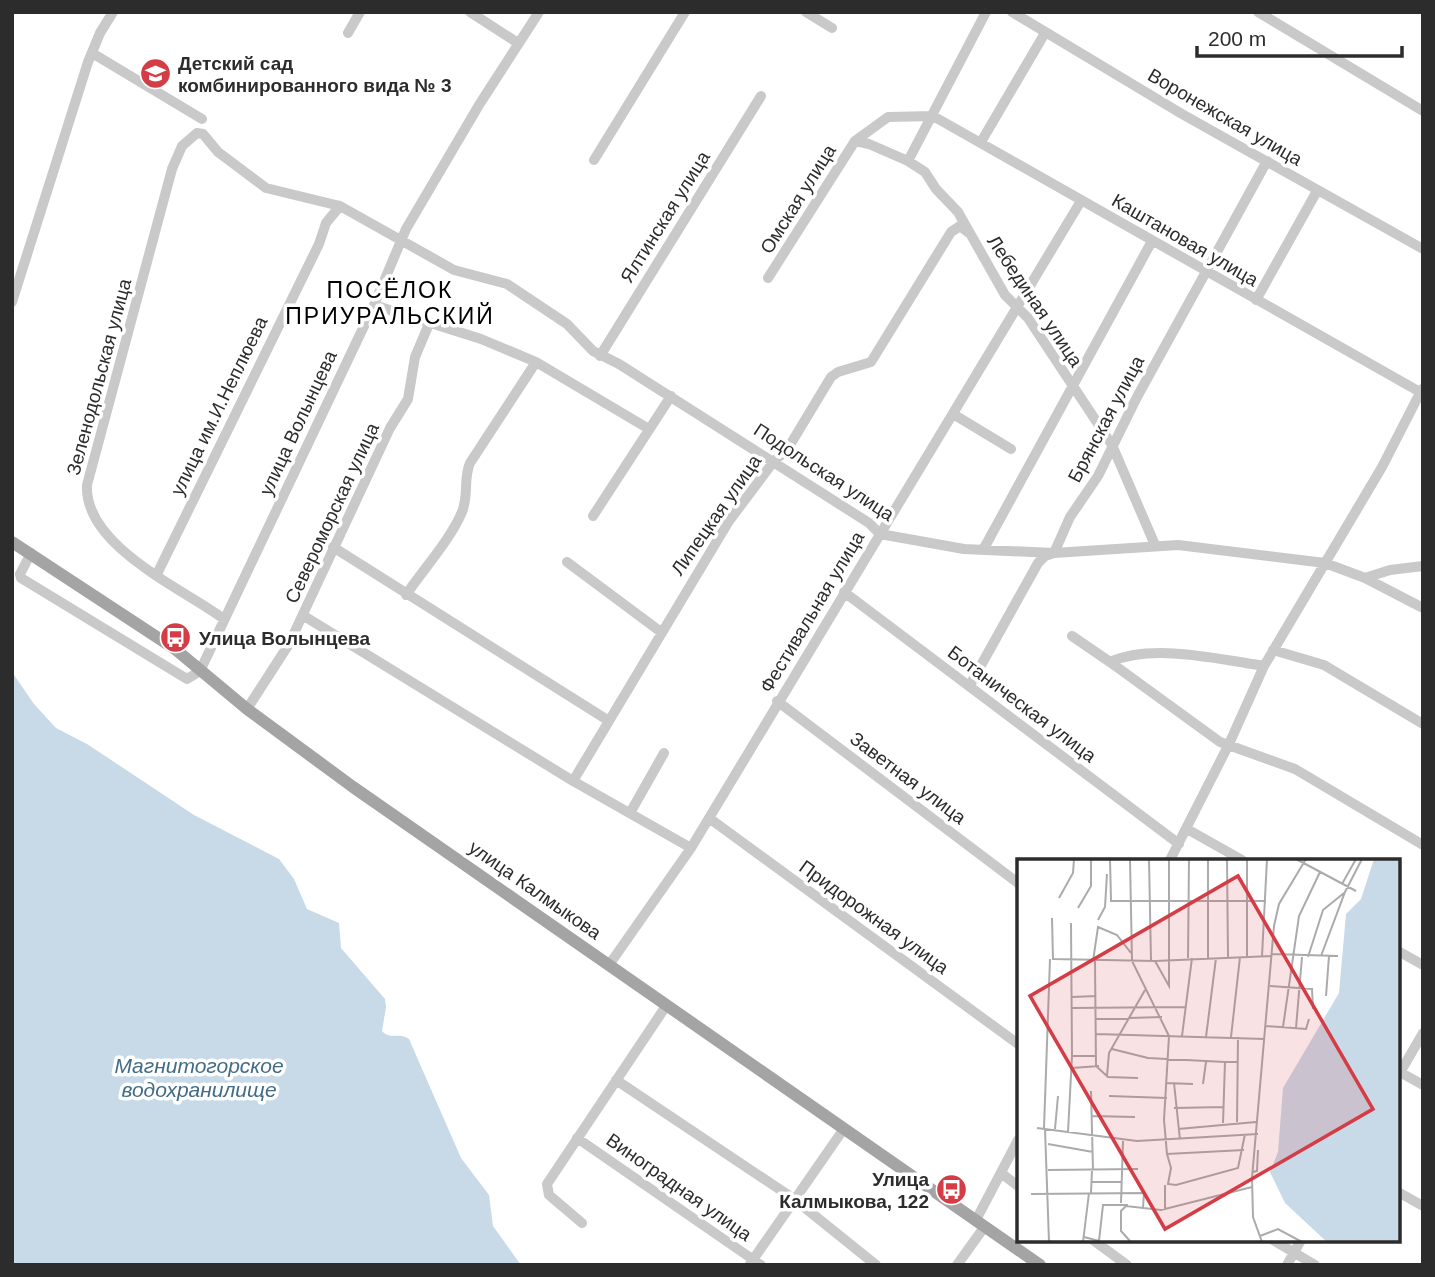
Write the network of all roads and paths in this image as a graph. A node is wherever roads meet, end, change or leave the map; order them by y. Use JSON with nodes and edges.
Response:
{"nodes":[{"id":1,"x":113,"y":12,"type":"edge"},
{"id":2,"x":359,"y":12,"type":"edge"},
{"id":3,"x":470,"y":12,"type":"edge"},
{"id":4,"x":539,"y":12,"type":"edge"},
{"id":5,"x":685,"y":12,"type":"edge"},
{"id":6,"x":806,"y":12,"type":"edge"},
{"id":7,"x":986,"y":12,"type":"edge"},
{"id":8,"x":1012,"y":12,"type":"edge"},
{"id":9,"x":1258,"y":12,"type":"edge"},
{"id":10,"x":832,"y":28,"type":"dead end"},
{"id":11,"x":348,"y":33,"type":"dead end"},
{"id":12,"x":1045,"y":33,"type":"junction"},
{"id":13,"x":518,"y":43,"type":"junction"},
{"id":14,"x":92,"y":53,"type":"junction"},
{"id":15,"x":761,"y":96,"type":"dead end"},
{"id":16,"x":1423,"y":111,"type":"edge"},
{"id":17,"x":933,"y":116,"type":"junction"},
{"id":18,"x":202,"y":119,"type":"dead end"},
{"id":19,"x":855,"y":141,"type":"junction"},
{"id":20,"x":981,"y":142,"type":"junction"},
{"id":21,"x":594,"y":160,"type":"dead end"},
{"id":22,"x":908,"y":160,"type":"junction"},
{"id":23,"x":1267,"y":161,"type":"junction"},
{"id":24,"x":1317,"y":191,"type":"junction"},
{"id":25,"x":1081,"y":201,"type":"junction"},
{"id":26,"x":340,"y":206,"type":"junction"},
{"id":27,"x":969,"y":233,"type":"junction"},
{"id":28,"x":401,"y":241,"type":"junction"},
{"id":29,"x":1152,"y":241,"type":"junction"},
{"id":30,"x":1423,"y":249,"type":"edge"},
{"id":31,"x":1206,"y":271,"type":"junction"},
{"id":32,"x":768,"y":278,"type":"dead end"},
{"id":33,"x":1256,"y":300,"type":"junction"},
{"id":34,"x":12,"y":302,"type":"edge"},
{"id":35,"x":374,"y":305,"type":"junction"},
{"id":36,"x":1017,"y":309,"type":"junction"},
{"id":37,"x":429,"y":324,"type":"junction"},
{"id":38,"x":600,"y":356,"type":"junction"},
{"id":39,"x":536,"y":362,"type":"junction"},
{"id":40,"x":1071,"y":387,"type":"junction"},
{"id":41,"x":1422,"y":390,"type":"edge"},
{"id":42,"x":671,"y":396,"type":"junction"},
{"id":43,"x":953,"y":414,"type":"junction"},
{"id":44,"x":649,"y":429,"type":"junction"},
{"id":45,"x":1112,"y":445,"type":"junction"},
{"id":46,"x":1011,"y":449,"type":"dead end"},
{"id":47,"x":774,"y":461,"type":"junction"},
{"id":48,"x":593,"y":516,"type":"dead end"},
{"id":49,"x":880,"y":534,"type":"junction"},
{"id":50,"x":12,"y":541,"type":"edge"},
{"id":51,"x":1155,"y":545,"type":"junction"},
{"id":52,"x":333,"y":548,"type":"junction"},
{"id":53,"x":983,"y":551,"type":"junction"},
{"id":54,"x":1054,"y":553,"type":"junction"},
{"id":55,"x":31,"y":554,"type":"junction"},
{"id":56,"x":567,"y":562,"type":"dead end"},
{"id":57,"x":1325,"y":563,"type":"junction"},
{"id":58,"x":1423,"y":566,"type":"edge"},
{"id":59,"x":157,"y":574,"type":"junction"},
{"id":60,"x":1365,"y":578,"type":"junction"},
{"id":61,"x":844,"y":592,"type":"junction"},
{"id":62,"x":406,"y":595,"type":"junction"},
{"id":63,"x":1423,"y":608,"type":"edge"},
{"id":64,"x":304,"y":616,"type":"junction"},
{"id":65,"x":224,"y":619,"type":"junction"},
{"id":66,"x":661,"y":632,"type":"junction"},
{"id":67,"x":1072,"y":636,"type":"dead end"},
{"id":68,"x":1273,"y":650,"type":"junction"},
{"id":69,"x":1110,"y":662,"type":"junction"},
{"id":70,"x":1264,"y":666,"type":"junction"},
{"id":71,"x":200,"y":671,"type":"junction"},
{"id":72,"x":970,"y":685,"type":"junction"},
{"id":73,"x":777,"y":701,"type":"junction"},
{"id":74,"x":247,"y":709,"type":"junction"},
{"id":75,"x":609,"y":721,"type":"junction"},
{"id":76,"x":1423,"y":724,"type":"edge"},
{"id":77,"x":1229,"y":744,"type":"junction"},
{"id":78,"x":664,"y":753,"type":"dead end"},
{"id":79,"x":573,"y":781,"type":"junction"},
{"id":80,"x":630,"y":813,"type":"junction"},
{"id":81,"x":709,"y":818,"type":"junction"},
{"id":82,"x":1187,"y":829,"type":"junction"},
{"id":83,"x":1179,"y":844,"type":"junction"},
{"id":84,"x":1423,"y":845,"type":"edge"},
{"id":85,"x":691,"y":848,"type":"junction"},
{"id":86,"x":1171,"y":859,"type":"edge"},
{"id":87,"x":1240,"y":859,"type":"edge"},
{"id":88,"x":1017,"y":882,"type":"edge"},
{"id":89,"x":1400,"y":952,"type":"edge"},
{"id":90,"x":609,"y":965,"type":"junction"},
{"id":91,"x":1423,"y":965,"type":"edge"},
{"id":92,"x":666,"y":1006,"type":"junction"},
{"id":93,"x":1423,"y":1033,"type":"edge"},
{"id":94,"x":1017,"y":1043,"type":"edge"},
{"id":95,"x":1400,"y":1071,"type":"edge"},
{"id":96,"x":1400,"y":1074,"type":"edge"},
{"id":97,"x":617,"y":1080,"type":"junction"},
{"id":98,"x":1423,"y":1085,"type":"edge"},
{"id":99,"x":843,"y":1130,"type":"junction"},
{"id":100,"x":577,"y":1138,"type":"junction"},
{"id":101,"x":1017,"y":1142,"type":"edge"},
{"id":102,"x":1001,"y":1173,"type":"junction"},
{"id":103,"x":1017,"y":1185,"type":"edge"},
{"id":104,"x":1400,"y":1193,"type":"edge"},
{"id":105,"x":794,"y":1199,"type":"junction"},
{"id":106,"x":1423,"y":1206,"type":"edge"},
{"id":107,"x":582,"y":1223,"type":"dead end"},
{"id":108,"x":980,"y":1223,"type":"junction"},
{"id":109,"x":1096,"y":1242,"type":"edge"},
{"id":110,"x":1276,"y":1242,"type":"edge"},
{"id":111,"x":1300,"y":1242,"type":"edge"},
{"id":112,"x":1294,"y":1252,"type":"junction"},
{"id":113,"x":755,"y":1263,"type":"edge"},
{"id":114,"x":876,"y":1265,"type":"edge"},
{"id":115,"x":957,"y":1265,"type":"edge"},
{"id":116,"x":1040,"y":1265,"type":"edge"},
{"id":117,"x":1127,"y":1265,"type":"edge"},
{"id":118,"x":1287,"y":1265,"type":"edge"},
{"id":119,"x":1315,"y":1265,"type":"edge"}],
"edges":[{"from":1,"to":14,"type":"street"},
{"from":2,"to":11,"type":"street"},
{"from":3,"to":13,"type":"street"},
{"from":4,"to":13,"type":"street","name":"улица Волынцева"},
{"from":5,"to":21,"type":"street"},
{"from":6,"to":10,"type":"street"},
{"from":7,"to":17,"type":"street"},
{"from":8,"to":12,"type":"street","name":"Воронежская улица"},
{"from":9,"to":16,"type":"street"},
{"from":12,"to":20,"type":"street"},
{"from":12,"to":23,"type":"street","name":"Воронежская улица"},
{"from":13,"to":28,"type":"street","name":"улица Волынцева"},
{"from":14,"to":18,"type":"street"},
{"from":14,"to":34,"type":"street"},
{"from":15,"to":38,"type":"street","name":"Ялтинская улица"},
{"from":17,"to":19,"type":"street","name":"Омская улица"},
{"from":17,"to":20,"type":"street","name":"Каштановая улица"},
{"from":17,"to":22,"type":"street"},
{"from":19,"to":22,"type":"street","name":"Лебединая улица"},
{"from":19,"to":32,"type":"street","name":"Омская улица"},
{"from":20,"to":25,"type":"street","name":"Каштановая улица"},
{"from":22,"to":27,"type":"street","name":"Лебединая улица"},
{"from":23,"to":24,"type":"street","name":"Воронежская улица"},
{"from":23,"to":31,"type":"street","name":"Брянская улица"},
{"from":24,"to":30,"type":"street","name":"Воронежская улица"},
{"from":24,"to":33,"type":"street"},
{"from":25,"to":29,"type":"street","name":"Каштановая улица"},
{"from":25,"to":36,"type":"street","name":"Фестивальная улица"},
{"from":26,"to":28,"type":"street"},
{"from":26,"to":59,"type":"street","name":"улица им.И.Неплюева"},
{"from":26,"to":59,"type":"street","name":"Зеленодольская улица"},
{"from":27,"to":36,"type":"street","name":"Лебединая улица"},
{"from":27,"to":47,"type":"street","name":"Липецкая улица"},
{"from":28,"to":35,"type":"street","name":"улица Волынцева"},
{"from":28,"to":38,"type":"street","name":"Подольская улица"},
{"from":29,"to":31,"type":"street","name":"Каштановая улица"},
{"from":29,"to":40,"type":"street"},
{"from":31,"to":33,"type":"street","name":"Каштановая улица"},
{"from":31,"to":45,"type":"street","name":"Брянская улица"},
{"from":33,"to":41,"type":"street","name":"Каштановая улица"},
{"from":35,"to":37,"type":"street"},
{"from":35,"to":65,"type":"street","name":"улица Волынцева"},
{"from":36,"to":40,"type":"street","name":"Лебединая улица"},
{"from":36,"to":43,"type":"street","name":"Фестивальная улица"},
{"from":37,"to":39,"type":"street"},
{"from":37,"to":52,"type":"street","name":"Североморская улица"},
{"from":38,"to":42,"type":"street","name":"Подольская улица"},
{"from":39,"to":44,"type":"street"},
{"from":39,"to":62,"type":"street"},
{"from":40,"to":45,"type":"street","name":"Лебединая улица"},
{"from":40,"to":53,"type":"street"},
{"from":41,"to":57,"type":"street"},
{"from":42,"to":44,"type":"street"},
{"from":42,"to":47,"type":"street","name":"Подольская улица"},
{"from":43,"to":46,"type":"street"},
{"from":43,"to":49,"type":"street","name":"Фестивальная улица"},
{"from":44,"to":48,"type":"street"},
{"from":45,"to":51,"type":"street","name":"Лебединая улица"},
{"from":45,"to":54,"type":"street","name":"Брянская улица"},
{"from":47,"to":49,"type":"street","name":"Подольская улица"},
{"from":47,"to":66,"type":"street","name":"Липецкая улица"},
{"from":49,"to":53,"type":"street","name":"Подольская улица"},
{"from":49,"to":61,"type":"street","name":"Фестивальная улица"},
{"from":50,"to":55,"type":"main road","name":"улица Калмыкова"},
{"from":51,"to":54,"type":"street","name":"Подольская улица"},
{"from":51,"to":57,"type":"street","name":"Подольская улица"},
{"from":52,"to":62,"type":"street"},
{"from":52,"to":64,"type":"street","name":"Североморская улица"},
{"from":53,"to":54,"type":"street","name":"Подольская улица"},
{"from":54,"to":72,"type":"street","name":"Брянская улица"},
{"from":55,"to":71,"type":"main road","name":"улица Калмыкова"},
{"from":55,"to":71,"type":"street"},
{"from":56,"to":66,"type":"street"},
{"from":57,"to":60,"type":"street","name":"Подольская улица"},
{"from":57,"to":68,"type":"street"},
{"from":58,"to":60,"type":"street"},
{"from":59,"to":65,"type":"street","name":"Зеленодольская улица"},
{"from":60,"to":63,"type":"street","name":"Подольская улица"},
{"from":61,"to":72,"type":"street","name":"Ботаническая улица"},
{"from":61,"to":73,"type":"street","name":"Фестивальная улица"},
{"from":62,"to":75,"type":"street"},
{"from":64,"to":74,"type":"street","name":"Североморская улица"},
{"from":64,"to":79,"type":"street"},
{"from":65,"to":71,"type":"street","name":"улица Волынцева"},
{"from":66,"to":75,"type":"street","name":"Липецкая улица"},
{"from":67,"to":69,"type":"street"},
{"from":68,"to":70,"type":"street"},
{"from":68,"to":76,"type":"street"},
{"from":69,"to":70,"type":"street"},
{"from":69,"to":77,"type":"street"},
{"from":70,"to":77,"type":"street"},
{"from":71,"to":74,"type":"main road","name":"улица Калмыкова"},
{"from":72,"to":83,"type":"street","name":"Ботаническая улица"},
{"from":73,"to":81,"type":"street","name":"Фестивальная улица"},
{"from":73,"to":88,"type":"street","name":"Заветная улица"},
{"from":74,"to":90,"type":"main road","name":"улица Калмыкова"},
{"from":75,"to":79,"type":"street","name":"Липецкая улица"},
{"from":77,"to":82,"type":"street"},
{"from":77,"to":84,"type":"street"},
{"from":78,"to":80,"type":"street"},
{"from":79,"to":80,"type":"street"},
{"from":80,"to":85,"type":"street"},
{"from":81,"to":85,"type":"street","name":"Фестивальная улица"},
{"from":81,"to":94,"type":"street","name":"Придорожная улица"},
{"from":82,"to":83,"type":"street"},
{"from":82,"to":87,"type":"street"},
{"from":83,"to":86,"type":"street"},
{"from":85,"to":90,"type":"street","name":"Фестивальная улица"},
{"from":89,"to":91,"type":"street"},
{"from":90,"to":92,"type":"main road","name":"улица Калмыкова"},
{"from":92,"to":97,"type":"street"},
{"from":92,"to":99,"type":"main road","name":"улица Калмыкова"},
{"from":93,"to":95,"type":"street"},
{"from":96,"to":98,"type":"street"},
{"from":97,"to":100,"type":"street"},
{"from":97,"to":105,"type":"street"},
{"from":99,"to":105,"type":"street"},
{"from":99,"to":108,"type":"main road","name":"улица Калмыкова"},
{"from":100,"to":107,"type":"street"},
{"from":100,"to":113,"type":"street","name":"Виноградная улица"},
{"from":101,"to":102,"type":"street"},
{"from":102,"to":103,"type":"street"},
{"from":102,"to":108,"type":"street"},
{"from":104,"to":106,"type":"street"},
{"from":105,"to":113,"type":"street"},
{"from":105,"to":114,"type":"street"},
{"from":108,"to":115,"type":"street"},
{"from":108,"to":116,"type":"main road","name":"улица Калмыкова"},
{"from":109,"to":117,"type":"street"},
{"from":110,"to":112,"type":"street"},
{"from":111,"to":112,"type":"street"},
{"from":112,"to":118,"type":"street"},
{"from":112,"to":119,"type":"street"}]}
